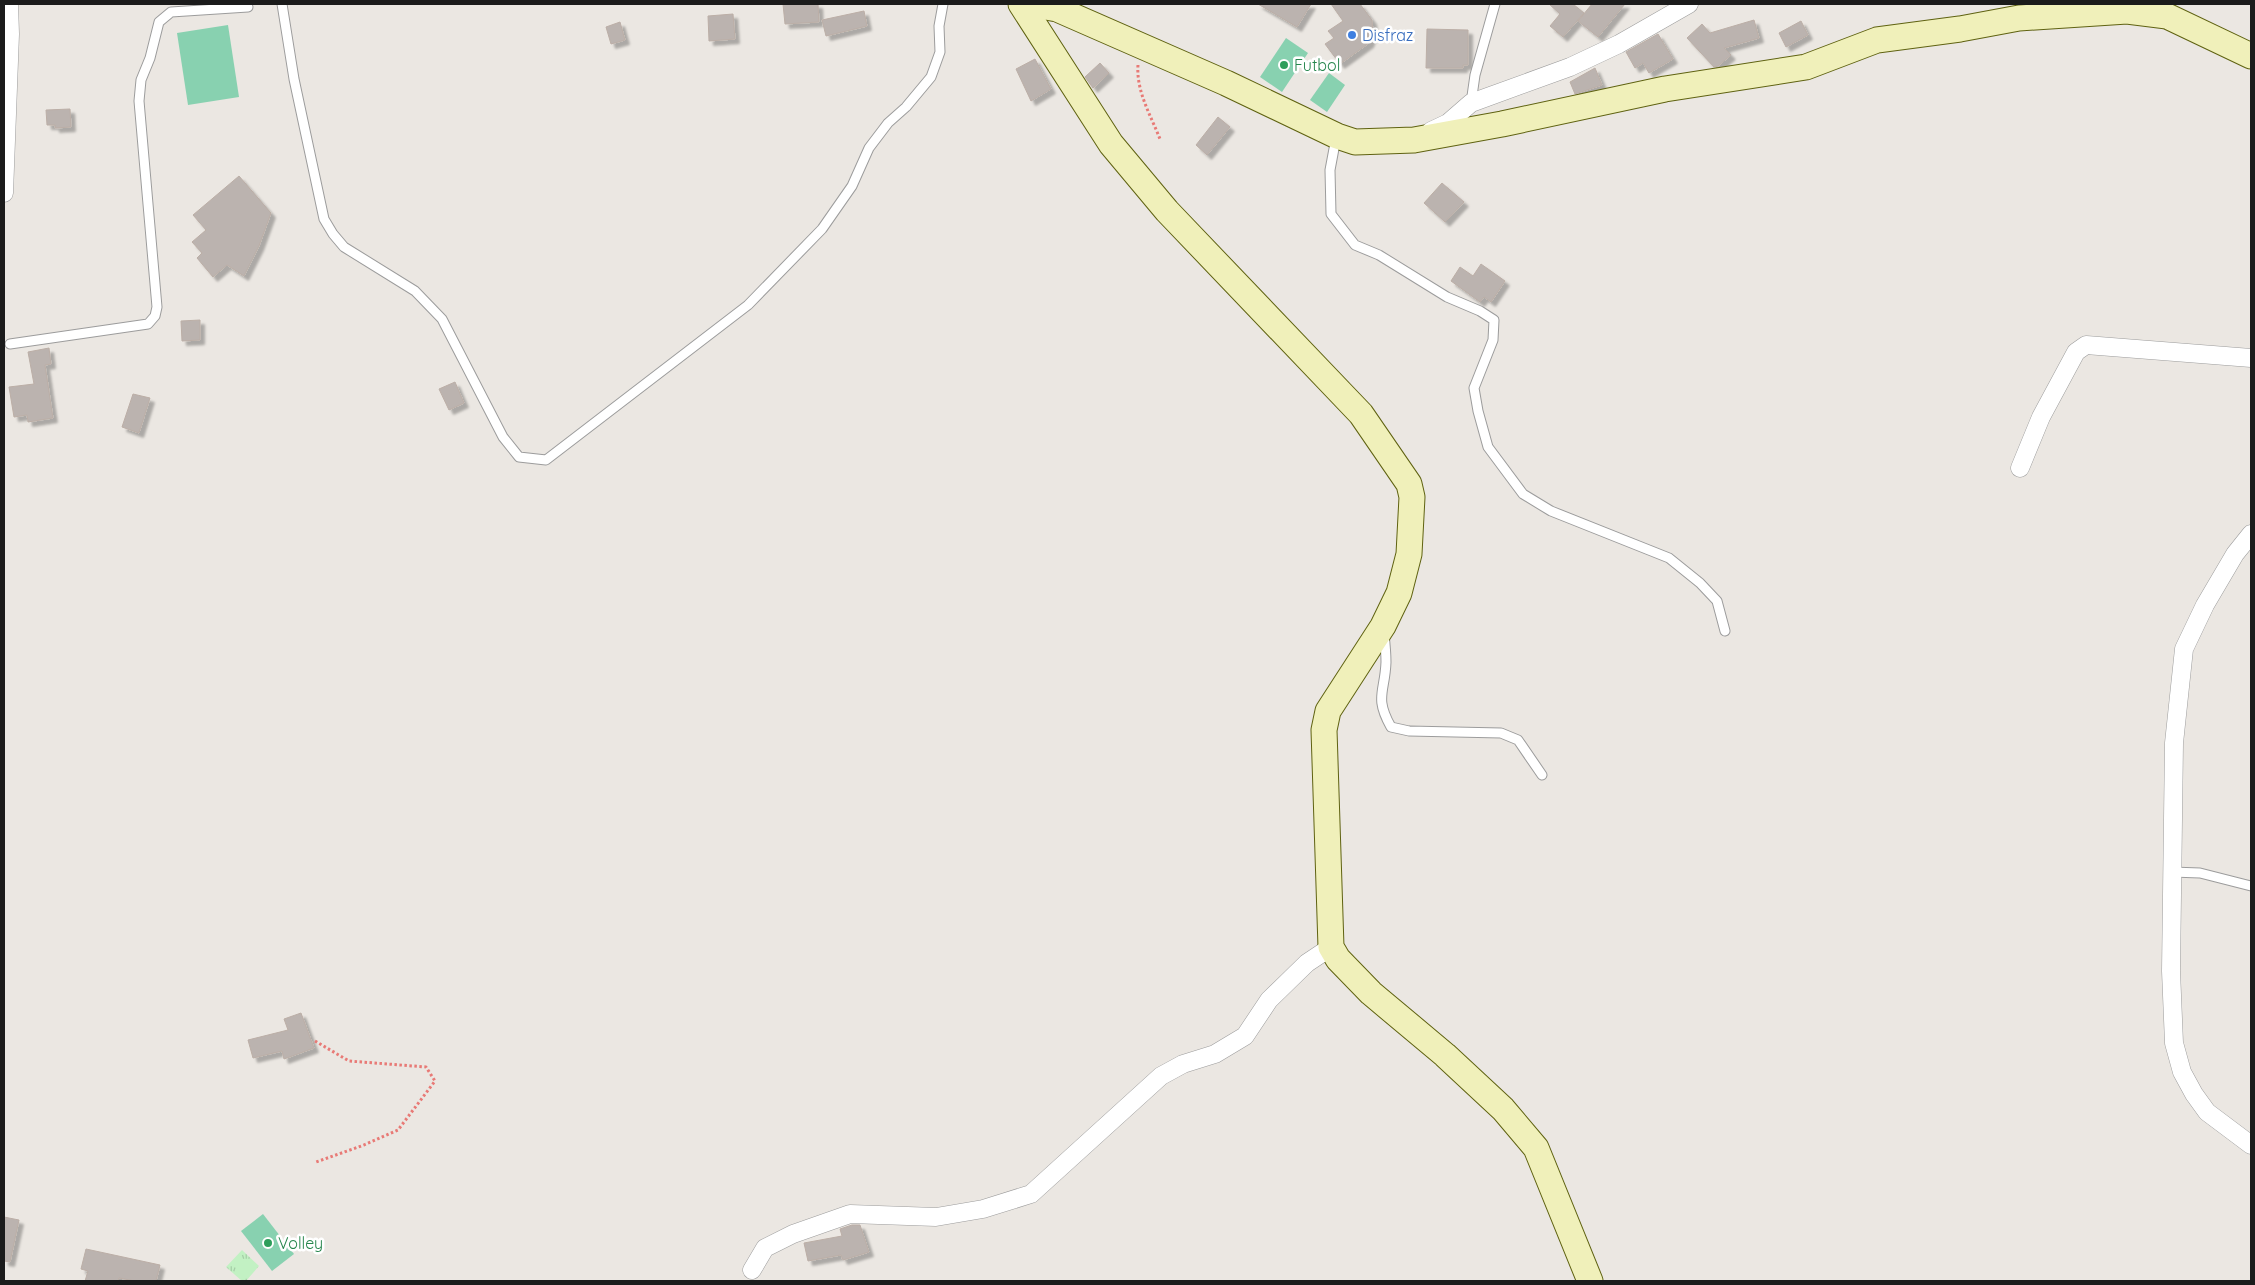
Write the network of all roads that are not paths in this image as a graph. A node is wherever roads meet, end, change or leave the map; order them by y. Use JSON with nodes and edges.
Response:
{"nodes":[{"id":1,"x":8,"y":4,"type":"edge"},
{"id":2,"x":282,"y":4,"type":"edge"},
{"id":3,"x":943,"y":4,"type":"edge"},
{"id":4,"x":1021,"y":4,"type":"edge"},
{"id":5,"x":1029,"y":4,"type":"edge"},
{"id":6,"x":1495,"y":4,"type":"edge"},
{"id":7,"x":1689,"y":4,"type":"edge"},
{"id":8,"x":248,"y":7,"type":"dead end"},
{"id":9,"x":2251,"y":56,"type":"edge"},
{"id":10,"x":1471,"y":103,"type":"junction"},
{"id":11,"x":1337,"y":136,"type":"junction"},
{"id":12,"x":1414,"y":140,"type":"junction"},
{"id":13,"x":4,"y":192,"type":"edge"},
{"id":14,"x":10,"y":344,"type":"dead end"},
{"id":15,"x":2251,"y":358,"type":"edge"},
{"id":16,"x":2020,"y":468,"type":"dead end"},
{"id":17,"x":2251,"y":534,"type":"edge"},
{"id":18,"x":1383,"y":626,"type":"junction"},
{"id":19,"x":1726,"y":631,"type":"dead end"},
{"id":20,"x":1542,"y":775,"type":"dead end"},
{"id":21,"x":2172,"y":872,"type":"junction"},
{"id":22,"x":2251,"y":886,"type":"edge"},
{"id":23,"x":1331,"y":947,"type":"junction"},
{"id":24,"x":2251,"y":1145,"type":"edge"},
{"id":25,"x":752,"y":1270,"type":"dead end"},
{"id":26,"x":1590,"y":1281,"type":"edge"}],
"edges":[{"from":1,"to":13,"type":"street"},
{"from":2,"to":3,"type":"lane"},
{"from":4,"to":18,"type":"street"},
{"from":5,"to":11,"type":"street"},
{"from":6,"to":10,"type":"lane"},
{"from":7,"to":10,"type":"street"},
{"from":8,"to":14,"type":"lane"},
{"from":9,"to":12,"type":"street"},
{"from":10,"to":12,"type":"street"},
{"from":11,"to":12,"type":"street"},
{"from":11,"to":19,"type":"lane"},
{"from":15,"to":16,"type":"street"},
{"from":17,"to":21,"type":"street"},
{"from":18,"to":20,"type":"lane"},
{"from":18,"to":23,"type":"street"},
{"from":21,"to":22,"type":"lane"},
{"from":21,"to":24,"type":"street"},
{"from":23,"to":25,"type":"street"},
{"from":23,"to":26,"type":"street"}]}
